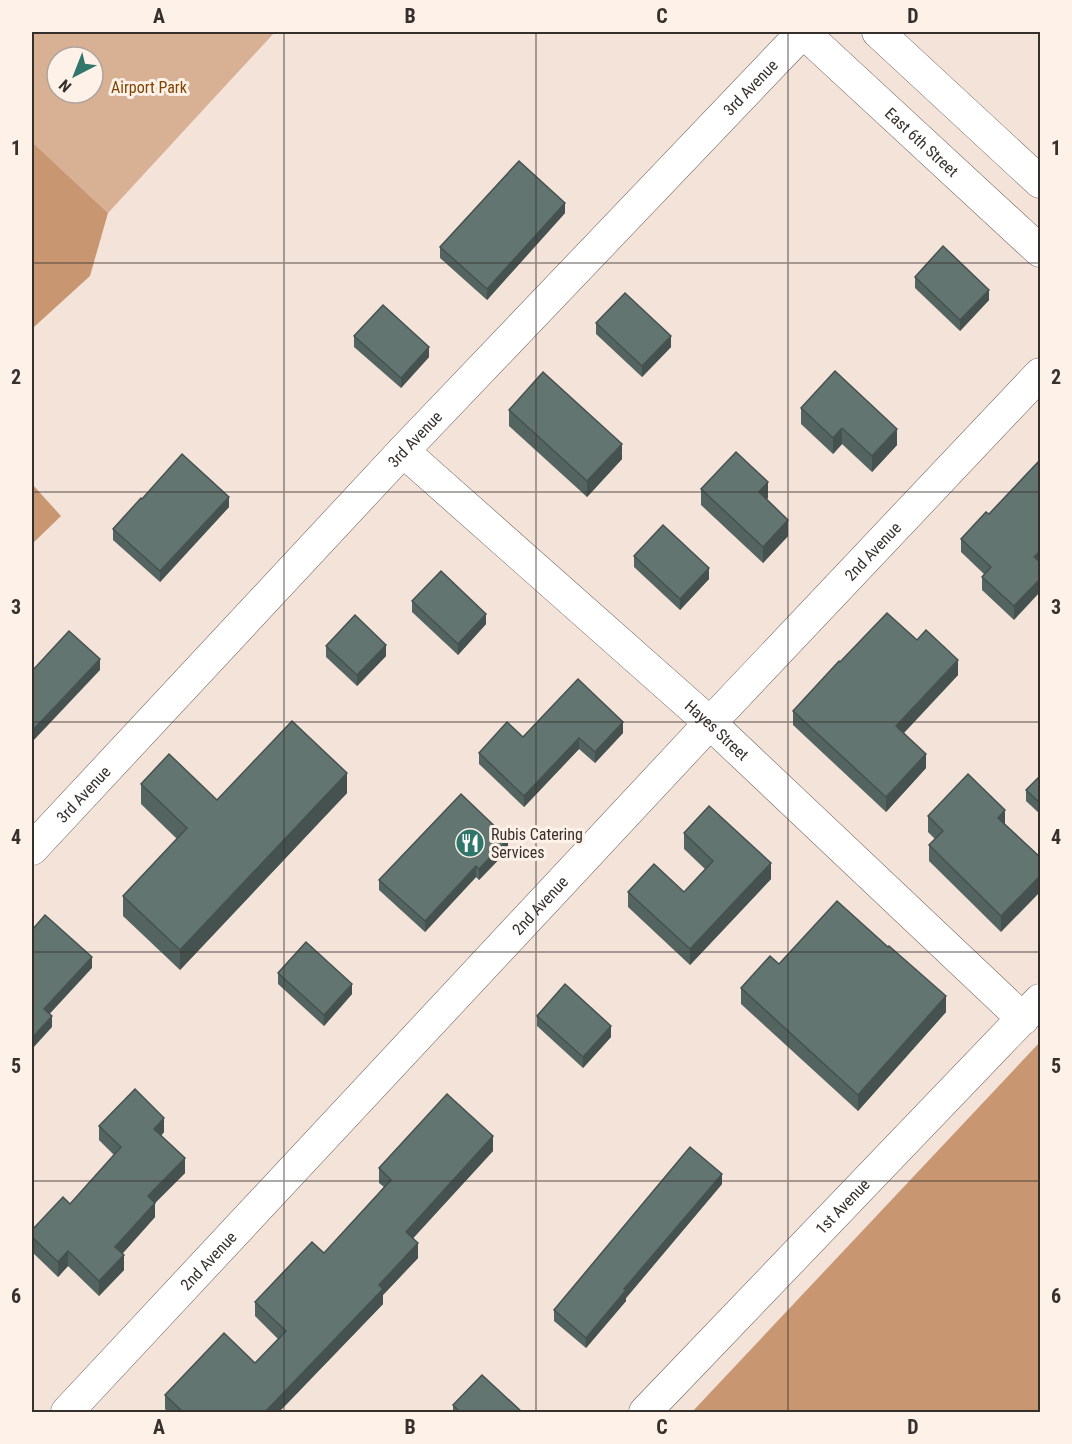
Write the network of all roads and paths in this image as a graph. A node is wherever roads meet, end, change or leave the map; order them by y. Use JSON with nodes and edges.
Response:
{"nodes":[{"id":1,"x":803,"y":32,"type":"edge"},
{"id":2,"x":878,"y":32,"type":"edge"},
{"id":3,"x":1041,"y":182,"type":"edge"},
{"id":4,"x":1041,"y":251,"type":"edge"},
{"id":5,"x":1041,"y":374,"type":"edge"},
{"id":6,"x":403,"y":451,"type":"junction"},
{"id":7,"x":710,"y":723,"type":"junction"},
{"id":8,"x":32,"y":849,"type":"edge"},
{"id":9,"x":1032,"y":1010,"type":"edge"},
{"id":10,"x":67,"y":1413,"type":"edge"},
{"id":11,"x":645,"y":1413,"type":"edge"}],
"edges":[{"from":1,"to":4,"type":"street","name":"East 6th Street"},
{"from":1,"to":6,"type":"street","name":"3rd Avenue"},
{"from":2,"to":3,"type":"street"},
{"from":5,"to":7,"type":"street","name":"2nd Avenue"},
{"from":6,"to":7,"type":"street","name":"Hayes Street"},
{"from":6,"to":8,"type":"street","name":"3rd Avenue"},
{"from":7,"to":9,"type":"street","name":"Hayes Street"},
{"from":7,"to":10,"type":"street","name":"2nd Avenue"},
{"from":9,"to":11,"type":"street","name":"1st Avenue"}]}
